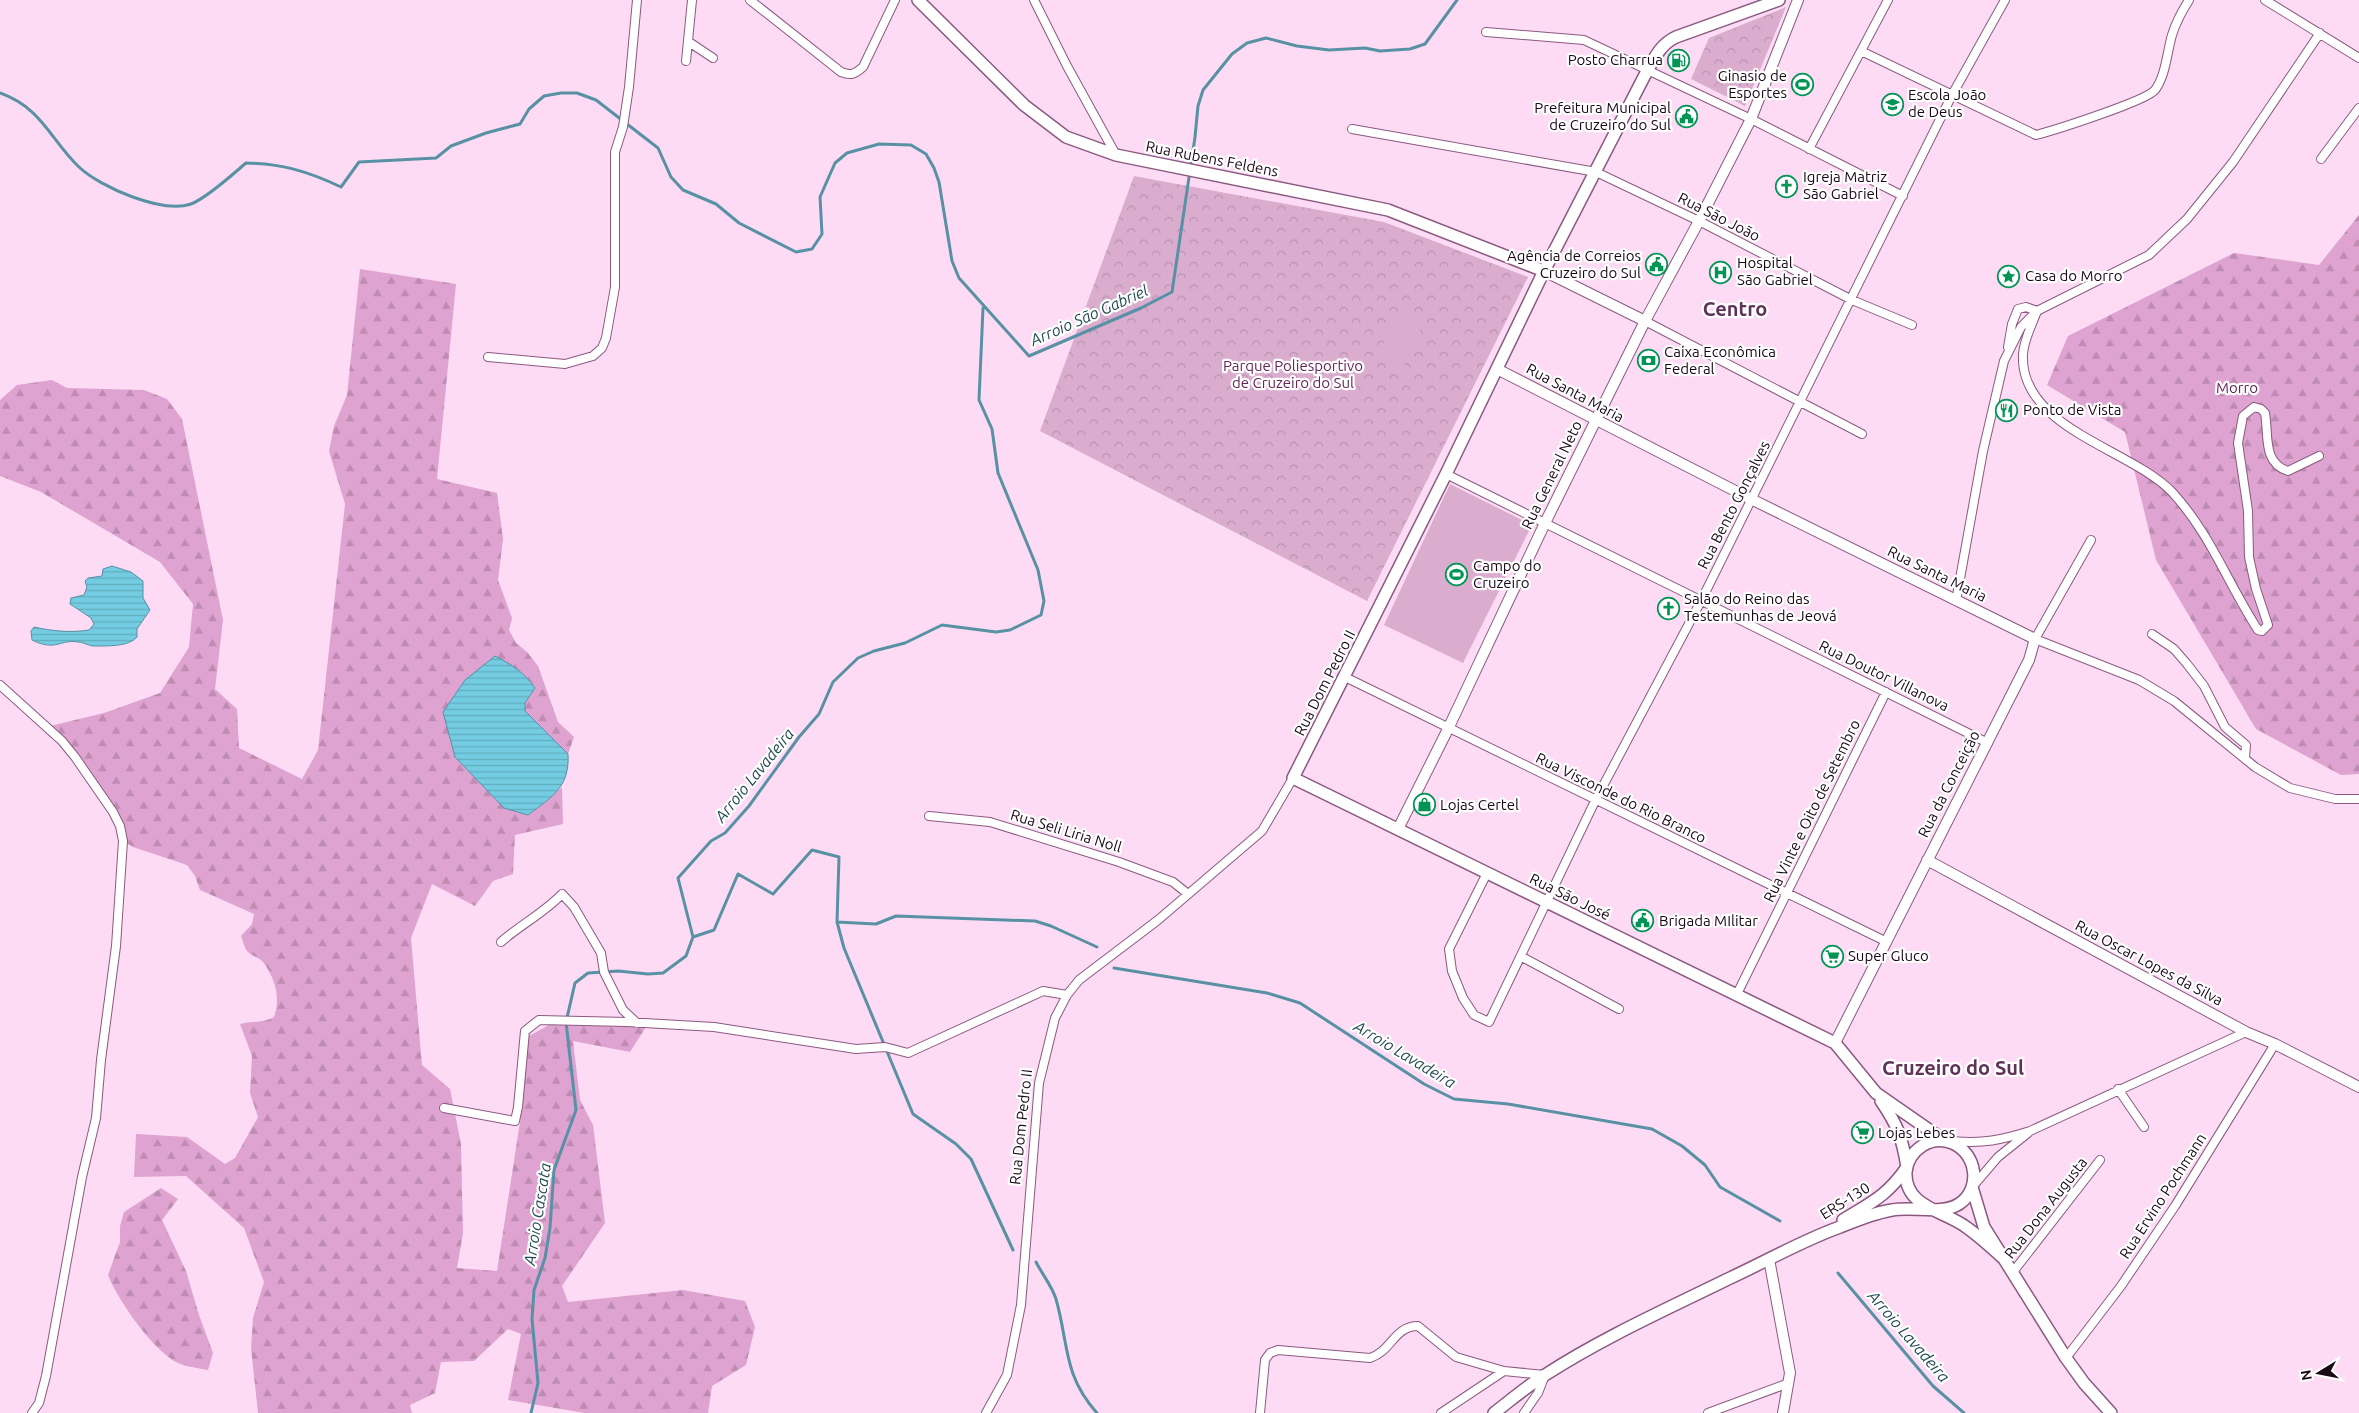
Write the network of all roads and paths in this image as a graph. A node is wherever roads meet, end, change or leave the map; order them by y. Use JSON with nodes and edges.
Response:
{"nodes":[{"id":1,"x":637,"y":0,"type":"edge"},
{"id":2,"x":692,"y":0,"type":"edge"},
{"id":3,"x":750,"y":0,"type":"edge"},
{"id":4,"x":894,"y":0,"type":"edge"},
{"id":5,"x":918,"y":0,"type":"edge"},
{"id":6,"x":1034,"y":0,"type":"edge"},
{"id":7,"x":1779,"y":0,"type":"edge"},
{"id":8,"x":1798,"y":0,"type":"edge"},
{"id":9,"x":1888,"y":0,"type":"edge"},
{"id":10,"x":2005,"y":0,"type":"edge"},
{"id":11,"x":2189,"y":0,"type":"edge"},
{"id":12,"x":2265,"y":0,"type":"edge"},
{"id":13,"x":1486,"y":32,"type":"dead end"},
{"id":14,"x":2320,"y":33,"type":"junction"},
{"id":15,"x":688,"y":42,"type":"junction"},
{"id":16,"x":1862,"y":51,"type":"junction"},
{"id":17,"x":713,"y":58,"type":"dead end"},
{"id":18,"x":2359,"y":58,"type":"edge"},
{"id":19,"x":686,"y":61,"type":"dead end"},
{"id":20,"x":1646,"y":71,"type":"junction"},
{"id":21,"x":1952,"y":95,"type":"junction"},
{"id":22,"x":2359,"y":108,"type":"edge"},
{"id":23,"x":1750,"y":119,"type":"junction"},
{"id":24,"x":1352,"y":129,"type":"dead end"},
{"id":25,"x":1809,"y":149,"type":"junction"},
{"id":26,"x":1116,"y":155,"type":"junction"},
{"id":27,"x":2322,"y":159,"type":"dead end"},
{"id":28,"x":1596,"y":172,"type":"junction"},
{"id":29,"x":1903,"y":196,"type":"junction"},
{"id":30,"x":1699,"y":221,"type":"junction"},
{"id":31,"x":1544,"y":271,"type":"junction"},
{"id":32,"x":1852,"y":300,"type":"junction"},
{"id":33,"x":2037,"y":311,"type":"junction"},
{"id":34,"x":1645,"y":321,"type":"junction"},
{"id":35,"x":1912,"y":325,"type":"dead end"},
{"id":36,"x":2007,"y":351,"type":"junction"},
{"id":37,"x":488,"y":357,"type":"dead end"},
{"id":38,"x":1497,"y":369,"type":"junction"},
{"id":39,"x":1801,"y":403,"type":"junction"},
{"id":40,"x":1596,"y":421,"type":"junction"},
{"id":41,"x":1862,"y":434,"type":"dead end"},
{"id":42,"x":2319,"y":456,"type":"dead end"},
{"id":43,"x":1446,"y":474,"type":"junction"},
{"id":44,"x":1751,"y":499,"type":"junction"},
{"id":45,"x":1545,"y":523,"type":"junction"},
{"id":46,"x":2090,"y":540,"type":"dead end"},
{"id":47,"x":1701,"y":601,"type":"junction"},
{"id":48,"x":1956,"y":601,"type":"junction"},
{"id":49,"x":2152,"y":634,"type":"dead end"},
{"id":50,"x":2035,"y":639,"type":"junction"},
{"id":51,"x":1345,"y":678,"type":"junction"},
{"id":52,"x":0,"y":685,"type":"edge"},
{"id":53,"x":1886,"y":692,"type":"junction"},
{"id":54,"x":1448,"y":730,"type":"junction"},
{"id":55,"x":1988,"y":743,"type":"junction"},
{"id":56,"x":2245,"y":757,"type":"junction"},
{"id":57,"x":1293,"y":778,"type":"junction"},
{"id":58,"x":2359,"y":798,"type":"edge"},
{"id":59,"x":1596,"y":801,"type":"junction"},
{"id":60,"x":929,"y":816,"type":"dead end"},
{"id":61,"x":1398,"y":830,"type":"junction"},
{"id":62,"x":1927,"y":860,"type":"junction"},
{"id":63,"x":1487,"y":873,"type":"junction"},
{"id":64,"x":1188,"y":894,"type":"junction"},
{"id":65,"x":1787,"y":895,"type":"junction"},
{"id":66,"x":1548,"y":902,"type":"junction"},
{"id":67,"x":1885,"y":941,"type":"junction"},
{"id":68,"x":500,"y":942,"type":"dead end"},
{"id":69,"x":1522,"y":957,"type":"junction"},
{"id":70,"x":1066,"y":995,"type":"junction"},
{"id":71,"x":1736,"y":996,"type":"junction"},
{"id":72,"x":1618,"y":1009,"type":"dead end"},
{"id":73,"x":639,"y":1024,"type":"junction"},
{"id":74,"x":2246,"y":1032,"type":"junction"},
{"id":75,"x":1835,"y":1044,"type":"junction"},
{"id":76,"x":2274,"y":1044,"type":"junction"},
{"id":77,"x":2359,"y":1087,"type":"edge"},
{"id":78,"x":2118,"y":1089,"type":"junction"},
{"id":79,"x":1876,"y":1093,"type":"junction"},
{"id":80,"x":444,"y":1108,"type":"dead end"},
{"id":81,"x":2144,"y":1127,"type":"dead end"},
{"id":82,"x":2030,"y":1131,"type":"junction"},
{"id":83,"x":1945,"y":1141,"type":"junction"},
{"id":84,"x":2100,"y":1160,"type":"dead end"},
{"id":85,"x":1907,"y":1167,"type":"junction"},
{"id":86,"x":1972,"y":1187,"type":"junction"},
{"id":87,"x":1929,"y":1208,"type":"junction"},
{"id":88,"x":1819,"y":1234,"type":"junction"},
{"id":89,"x":2003,"y":1258,"type":"junction"},
{"id":90,"x":1769,"y":1259,"type":"junction"},
{"id":91,"x":2013,"y":1272,"type":"junction"},
{"id":92,"x":2066,"y":1358,"type":"junction"},
{"id":93,"x":1504,"y":1371,"type":"junction"},
{"id":94,"x":1545,"y":1375,"type":"junction"},
{"id":95,"x":1789,"y":1383,"type":"junction"},
{"id":96,"x":32,"y":1413,"type":"edge"},
{"id":97,"x":986,"y":1413,"type":"edge"},
{"id":98,"x":1260,"y":1413,"type":"edge"},
{"id":99,"x":1441,"y":1413,"type":"edge"},
{"id":100,"x":1494,"y":1413,"type":"edge"},
{"id":101,"x":1524,"y":1413,"type":"edge"},
{"id":102,"x":1708,"y":1413,"type":"edge"},
{"id":103,"x":1783,"y":1413,"type":"edge"},
{"id":104,"x":2110,"y":1413,"type":"edge"}],
"edges":[{"from":1,"to":37,"type":"street"},
{"from":2,"to":15,"type":"street"},
{"from":3,"to":4,"type":"street"},
{"from":5,"to":26,"type":"main road","name":"Rua Rubens Feldens"},
{"from":6,"to":26,"type":"street"},
{"from":7,"to":20,"type":"main road","name":"Rua Dom Pedro II"},
{"from":8,"to":23,"type":"street","name":"Rua General Neto"},
{"from":9,"to":16,"type":"street"},
{"from":10,"to":21,"type":"street","name":"Rua Bento Gonçalves"},
{"from":11,"to":21,"type":"street"},
{"from":12,"to":14,"type":"street"},
{"from":13,"to":20,"type":"street"},
{"from":14,"to":18,"type":"street"},
{"from":14,"to":33,"type":"street"},
{"from":15,"to":17,"type":"street"},
{"from":15,"to":19,"type":"street"},
{"from":16,"to":21,"type":"street"},
{"from":16,"to":25,"type":"street"},
{"from":20,"to":23,"type":"street"},
{"from":20,"to":28,"type":"main road","name":"Rua Dom Pedro II"},
{"from":21,"to":29,"type":"street","name":"Rua Bento Gonçalves"},
{"from":22,"to":27,"type":"street"},
{"from":23,"to":25,"type":"street"},
{"from":23,"to":30,"type":"street","name":"Rua General Neto"},
{"from":24,"to":28,"type":"street","name":"Rua São João"},
{"from":25,"to":29,"type":"street"},
{"from":26,"to":31,"type":"main road","name":"Rua Rubens Feldens"},
{"from":28,"to":30,"type":"street","name":"Rua São João"},
{"from":28,"to":31,"type":"main road","name":"Rua Dom Pedro II"},
{"from":29,"to":32,"type":"street","name":"Rua Bento Gonçalves"},
{"from":30,"to":32,"type":"street","name":"Rua São João"},
{"from":30,"to":34,"type":"street","name":"Rua General Neto"},
{"from":31,"to":34,"type":"street"},
{"from":31,"to":38,"type":"main road","name":"Rua Dom Pedro II"},
{"from":32,"to":35,"type":"street","name":"Rua São João"},
{"from":32,"to":39,"type":"street","name":"Rua Bento Gonçalves"},
{"from":33,"to":36,"type":"street"},
{"from":33,"to":36,"type":"street"},
{"from":33,"to":42,"type":"street"},
{"from":34,"to":39,"type":"street"},
{"from":34,"to":40,"type":"street","name":"Rua General Neto"},
{"from":36,"to":48,"type":"street"},
{"from":38,"to":40,"type":"street","name":"Rua Santa Maria"},
{"from":38,"to":43,"type":"main road","name":"Rua Dom Pedro II"},
{"from":39,"to":41,"type":"street"},
{"from":39,"to":44,"type":"street","name":"Rua Bento Gonçalves"},
{"from":40,"to":44,"type":"street","name":"Rua Santa Maria"},
{"from":40,"to":45,"type":"street","name":"Rua General Neto"},
{"from":43,"to":45,"type":"street","name":"Rua Doutor Villanova"},
{"from":43,"to":51,"type":"main road","name":"Rua Dom Pedro II"},
{"from":44,"to":47,"type":"street","name":"Rua Bento Gonçalves"},
{"from":44,"to":48,"type":"street","name":"Rua Santa Maria"},
{"from":45,"to":47,"type":"street","name":"Rua Doutor Villanova"},
{"from":45,"to":54,"type":"street","name":"Rua General Neto"},
{"from":46,"to":50,"type":"street","name":"Rua da Conceição"},
{"from":47,"to":53,"type":"street","name":"Rua Doutor Villanova"},
{"from":47,"to":59,"type":"street","name":"Rua Bento Gonçalves"},
{"from":48,"to":50,"type":"street","name":"Rua Santa Maria"},
{"from":49,"to":56,"type":"street"},
{"from":50,"to":55,"type":"street","name":"Rua da Conceição"},
{"from":50,"to":56,"type":"street","name":"Rua Santa Maria"},
{"from":51,"to":54,"type":"street","name":"Rua Visconde do Rio Branco"},
{"from":51,"to":57,"type":"main road","name":"Rua Dom Pedro II"},
{"from":52,"to":96,"type":"street"},
{"from":53,"to":55,"type":"street","name":"Rua Doutor Villanova"},
{"from":53,"to":65,"type":"street","name":"Rua Vinte e Oito de Setembro"},
{"from":54,"to":59,"type":"street","name":"Rua Visconde do Rio Branco"},
{"from":54,"to":61,"type":"street","name":"Rua General Neto"},
{"from":55,"to":62,"type":"street","name":"Rua da Conceição"},
{"from":56,"to":58,"type":"street","name":"Rua Santa Maria"},
{"from":57,"to":61,"type":"main road","name":"Rua São José"},
{"from":57,"to":64,"type":"street","name":"Rua Dom Pedro II"},
{"from":59,"to":65,"type":"street","name":"Rua Visconde do Rio Branco"},
{"from":59,"to":66,"type":"street","name":"Rua Bento Gonçalves"},
{"from":60,"to":64,"type":"street","name":"Rua Seli Liria Noll"},
{"from":61,"to":63,"type":"main road","name":"Rua São José"},
{"from":62,"to":67,"type":"street","name":"Rua da Conceição"},
{"from":62,"to":74,"type":"street","name":"Rua Oscar Lopes da Silva"},
{"from":63,"to":66,"type":"main road","name":"Rua São José"},
{"from":63,"to":69,"type":"street","name":"Rua Bento Gonçalves"},
{"from":64,"to":70,"type":"street","name":"Rua Dom Pedro II"},
{"from":65,"to":67,"type":"street","name":"Rua Visconde do Rio Branco"},
{"from":65,"to":71,"type":"street","name":"Rua Vinte e Oito de Setembro"},
{"from":66,"to":69,"type":"street","name":"Rua Bento Gonçalves"},
{"from":66,"to":71,"type":"main road","name":"Rua São José"},
{"from":67,"to":75,"type":"street","name":"Rua da Conceição"},
{"from":68,"to":73,"type":"street"},
{"from":69,"to":72,"type":"street"},
{"from":70,"to":73,"type":"street"},
{"from":70,"to":97,"type":"street","name":"Rua Dom Pedro II"},
{"from":71,"to":75,"type":"main road","name":"Rua São José"},
{"from":73,"to":80,"type":"street"},
{"from":74,"to":76,"type":"street","name":"Rua Oscar Lopes da Silva"},
{"from":74,"to":78,"type":"street"},
{"from":75,"to":79,"type":"main road","name":"Rua São José"},
{"from":76,"to":77,"type":"street","name":"Rua Oscar Lopes da Silva"},
{"from":76,"to":92,"type":"street","name":"Rua Ervino Pochmann"},
{"from":78,"to":81,"type":"street"},
{"from":78,"to":82,"type":"street"},
{"from":79,"to":83,"type":"main road","name":"Rua São José"},
{"from":79,"to":85,"type":"main road"},
{"from":82,"to":83,"type":"street"},
{"from":82,"to":86,"type":"street"},
{"from":83,"to":85,"type":"main road"},
{"from":83,"to":86,"type":"main road"},
{"from":84,"to":91,"type":"street","name":"Rua Dona Augusta"},
{"from":85,"to":87,"type":"main road"},
{"from":85,"to":88,"type":"main road","name":"ERS-130"},
{"from":86,"to":87,"type":"main road"},
{"from":86,"to":89,"type":"main road"},
{"from":87,"to":88,"type":"main road","name":"ERS-130"},
{"from":87,"to":89,"type":"main road"},
{"from":88,"to":90,"type":"main road","number":"ERS-130"},
{"from":89,"to":91,"type":"main road"},
{"from":90,"to":94,"type":"main road","number":"ERS-130"},
{"from":90,"to":95,"type":"street"},
{"from":91,"to":92,"type":"main road"},
{"from":92,"to":104,"type":"main road"},
{"from":93,"to":94,"type":"street"},
{"from":93,"to":98,"type":"street"},
{"from":93,"to":99,"type":"street"},
{"from":94,"to":100,"type":"main road","number":"ERS-130"},
{"from":94,"to":101,"type":"street"},
{"from":95,"to":102,"type":"street"},
{"from":95,"to":103,"type":"street"}]}
